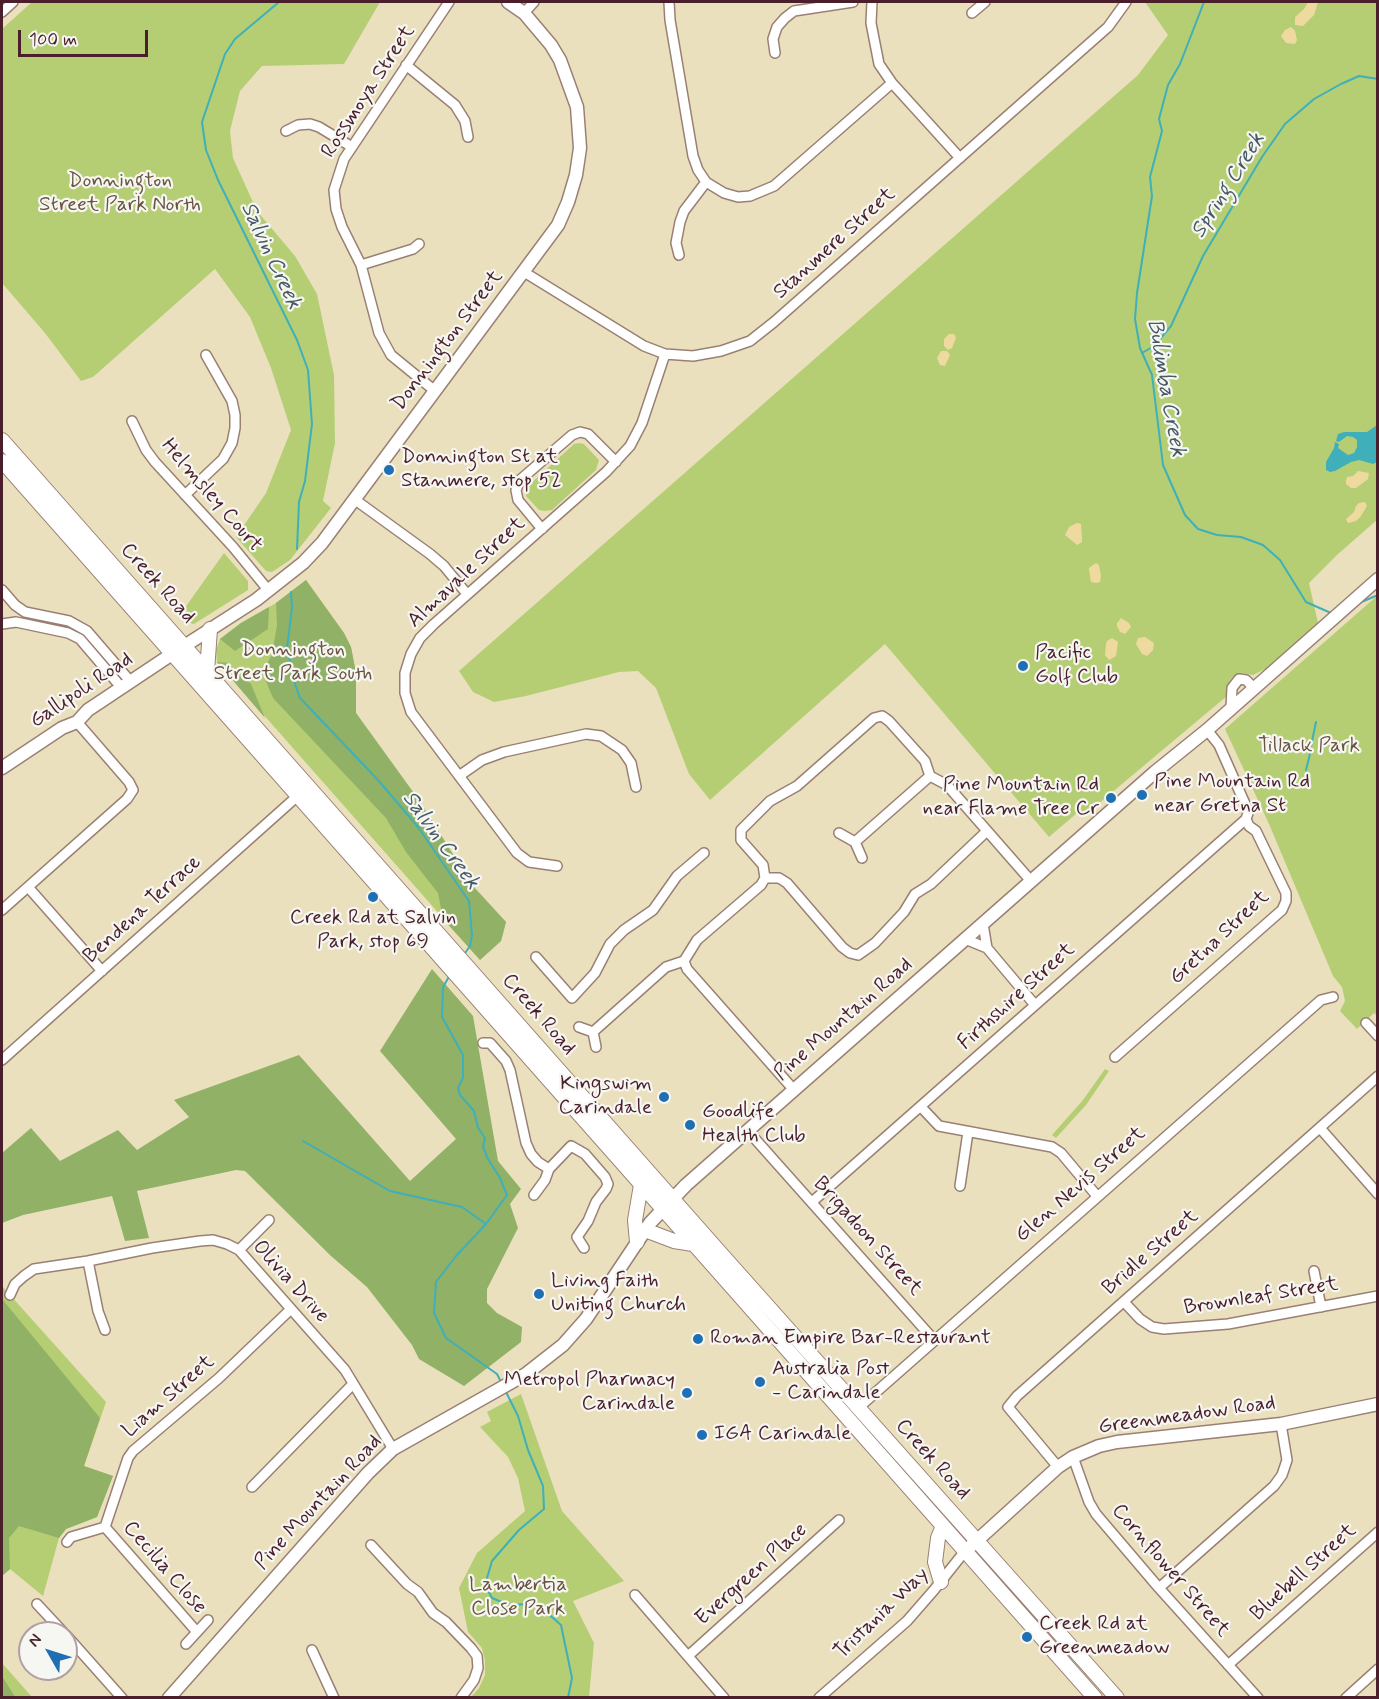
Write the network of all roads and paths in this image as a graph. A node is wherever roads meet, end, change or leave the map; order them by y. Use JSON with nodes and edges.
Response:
{"nodes":[{"id":1,"x":13,"y":2,"type":"edge"},
{"id":2,"x":449,"y":2,"type":"edge"},
{"id":3,"x":508,"y":2,"type":"edge"},
{"id":4,"x":534,"y":2,"type":"edge"},
{"id":5,"x":669,"y":2,"type":"edge"},
{"id":6,"x":853,"y":2,"type":"edge"},
{"id":7,"x":869,"y":2,"type":"edge"},
{"id":8,"x":985,"y":2,"type":"edge"},
{"id":9,"x":1126,"y":2,"type":"edge"},
{"id":10,"x":2,"y":12,"type":"edge"},
{"id":11,"x":524,"y":13,"type":"junction"},
{"id":12,"x":972,"y":13,"type":"dead end"},
{"id":13,"x":775,"y":53,"type":"dead end"},
{"id":14,"x":406,"y":65,"type":"junction"},
{"id":15,"x":892,"y":83,"type":"junction"},
{"id":16,"x":286,"y":131,"type":"dead end"},
{"id":17,"x":468,"y":137,"type":"dead end"},
{"id":18,"x":352,"y":147,"type":"junction"},
{"id":19,"x":960,"y":158,"type":"junction"},
{"id":20,"x":706,"y":182,"type":"junction"},
{"id":21,"x":419,"y":244,"type":"dead end"},
{"id":22,"x":679,"y":255,"type":"dead end"},
{"id":23,"x":361,"y":265,"type":"junction"},
{"id":24,"x":524,"y":272,"type":"junction"},
{"id":25,"x":664,"y":354,"type":"junction"},
{"id":26,"x":206,"y":355,"type":"dead end"},
{"id":27,"x":435,"y":391,"type":"junction"},
{"id":28,"x":132,"y":421,"type":"dead end"},
{"id":29,"x":2,"y":440,"type":"edge"},
{"id":30,"x":2,"y":461,"type":"edge"},
{"id":31,"x":616,"y":462,"type":"junction"},
{"id":32,"x":185,"y":495,"type":"junction"},
{"id":33,"x":354,"y":499,"type":"junction"},
{"id":34,"x":542,"y":529,"type":"junction"},
{"id":35,"x":1377,"y":579,"type":"edge"},
{"id":36,"x":2,"y":590,"type":"edge"},
{"id":37,"x":269,"y":591,"type":"junction"},
{"id":38,"x":467,"y":594,"type":"junction"},
{"id":39,"x":2,"y":624,"type":"edge"},
{"id":40,"x":210,"y":629,"type":"junction"},
{"id":41,"x":87,"y":631,"type":"junction"},
{"id":42,"x":80,"y":639,"type":"junction"},
{"id":43,"x":184,"y":646,"type":"junction"},
{"id":44,"x":172,"y":654,"type":"junction"},
{"id":45,"x":207,"y":672,"type":"junction"},
{"id":46,"x":126,"y":684,"type":"junction"},
{"id":47,"x":1254,"y":688,"type":"junction"},
{"id":48,"x":1231,"y":708,"type":"junction"},
{"id":49,"x":77,"y":722,"type":"junction"},
{"id":50,"x":1207,"y":730,"type":"junction"},
{"id":51,"x":2,"y":768,"type":"edge"},
{"id":52,"x":459,"y":776,"type":"junction"},
{"id":53,"x":930,"y":776,"type":"junction"},
{"id":54,"x":308,"y":786,"type":"junction"},
{"id":55,"x":636,"y":787,"type":"dead end"},
{"id":56,"x":297,"y":796,"type":"junction"},
{"id":57,"x":1246,"y":819,"type":"junction"},
{"id":58,"x":987,"y":831,"type":"junction"},
{"id":59,"x":839,"y":833,"type":"dead end"},
{"id":60,"x":855,"y":842,"type":"junction"},
{"id":61,"x":704,"y":853,"type":"dead end"},
{"id":62,"x":862,"y":858,"type":"dead end"},
{"id":63,"x":557,"y":866,"type":"dead end"},
{"id":64,"x":765,"y":878,"type":"junction"},
{"id":65,"x":1031,"y":881,"type":"junction"},
{"id":66,"x":28,"y":887,"type":"junction"},
{"id":67,"x":2,"y":910,"type":"edge"},
{"id":68,"x":983,"y":924,"type":"junction"},
{"id":69,"x":965,"y":939,"type":"junction"},
{"id":70,"x":987,"y":948,"type":"junction"},
{"id":71,"x":536,"y":957,"type":"dead end"},
{"id":72,"x":684,"y":961,"type":"junction"},
{"id":73,"x":102,"y":971,"type":"junction"},
{"id":74,"x":1333,"y":997,"type":"dead end"},
{"id":75,"x":1035,"y":1005,"type":"junction"},
{"id":76,"x":1366,"y":1023,"type":"dead end"},
{"id":77,"x":579,"y":1027,"type":"dead end"},
{"id":78,"x":593,"y":1032,"type":"junction"},
{"id":79,"x":1377,"y":1036,"type":"edge"},
{"id":80,"x":483,"y":1043,"type":"dead end"},
{"id":81,"x":596,"y":1047,"type":"dead end"},
{"id":82,"x":1115,"y":1057,"type":"dead end"},
{"id":83,"x":2,"y":1060,"type":"edge"},
{"id":84,"x":1377,"y":1076,"type":"edge"},
{"id":85,"x":794,"y":1090,"type":"junction"},
{"id":86,"x":921,"y":1107,"type":"junction"},
{"id":87,"x":1320,"y":1128,"type":"junction"},
{"id":88,"x":748,"y":1131,"type":"junction"},
{"id":89,"x":968,"y":1132,"type":"junction"},
{"id":90,"x":549,"y":1169,"type":"junction"},
{"id":91,"x":641,"y":1185,"type":"junction"},
{"id":92,"x":960,"y":1186,"type":"dead end"},
{"id":93,"x":1377,"y":1194,"type":"edge"},
{"id":94,"x":534,"y":1195,"type":"dead end"},
{"id":95,"x":1097,"y":1196,"type":"junction"},
{"id":96,"x":672,"y":1199,"type":"junction"},
{"id":97,"x":812,"y":1202,"type":"junction"},
{"id":98,"x":662,"y":1209,"type":"junction"},
{"id":99,"x":269,"y":1220,"type":"dead end"},
{"id":100,"x":641,"y":1236,"type":"junction"},
{"id":101,"x":693,"y":1245,"type":"junction"},
{"id":102,"x":584,"y":1248,"type":"dead end"},
{"id":103,"x":239,"y":1250,"type":"junction"},
{"id":104,"x":88,"y":1261,"type":"junction"},
{"id":105,"x":1314,"y":1271,"type":"dead end"},
{"id":106,"x":9,"y":1295,"type":"dead end"},
{"id":107,"x":1377,"y":1296,"type":"edge"},
{"id":108,"x":1124,"y":1302,"type":"junction"},
{"id":109,"x":1321,"y":1307,"type":"junction"},
{"id":110,"x":291,"y":1309,"type":"junction"},
{"id":111,"x":105,"y":1330,"type":"dead end"},
{"id":112,"x":934,"y":1340,"type":"junction"},
{"id":113,"x":353,"y":1384,"type":"junction"},
{"id":114,"x":1377,"y":1404,"type":"edge"},
{"id":115,"x":858,"y":1408,"type":"junction"},
{"id":116,"x":1281,"y":1424,"type":"junction"},
{"id":117,"x":393,"y":1449,"type":"junction"},
{"id":118,"x":1073,"y":1458,"type":"junction"},
{"id":119,"x":1058,"y":1467,"type":"junction"},
{"id":120,"x":252,"y":1486,"type":"dead end"},
{"id":121,"x":840,"y":1520,"type":"dead end"},
{"id":122,"x":943,"y":1526,"type":"junction"},
{"id":123,"x":105,"y":1527,"type":"junction"},
{"id":124,"x":1377,"y":1532,"type":"edge"},
{"id":125,"x":976,"y":1540,"type":"junction"},
{"id":126,"x":67,"y":1542,"type":"dead end"},
{"id":127,"x":371,"y":1545,"type":"dead end"},
{"id":128,"x":965,"y":1551,"type":"junction"},
{"id":129,"x":941,"y":1582,"type":"junction"},
{"id":130,"x":1159,"y":1588,"type":"junction"},
{"id":131,"x":635,"y":1595,"type":"dead end"},
{"id":132,"x":37,"y":1604,"type":"dead end"},
{"id":133,"x":208,"y":1620,"type":"dead end"},
{"id":134,"x":53,"y":1621,"type":"edge"},
{"id":135,"x":197,"y":1632,"type":"junction"},
{"id":136,"x":186,"y":1644,"type":"dead end"},
{"id":137,"x":78,"y":1649,"type":"edge"},
{"id":138,"x":312,"y":1650,"type":"dead end"},
{"id":139,"x":688,"y":1656,"type":"junction"},
{"id":140,"x":1228,"y":1665,"type":"junction"},
{"id":141,"x":1377,"y":1669,"type":"edge"},
{"id":142,"x":122,"y":1698,"type":"edge"},
{"id":143,"x":169,"y":1698,"type":"edge"},
{"id":144,"x":334,"y":1698,"type":"edge"},
{"id":145,"x":462,"y":1698,"type":"edge"},
{"id":146,"x":724,"y":1698,"type":"edge"},
{"id":147,"x":819,"y":1698,"type":"edge"},
{"id":148,"x":1095,"y":1698,"type":"edge"},
{"id":149,"x":1117,"y":1698,"type":"edge"},
{"id":150,"x":1258,"y":1698,"type":"edge"},
{"id":151,"x":1346,"y":1698,"type":"edge"}],
"edges":[{"from":1,"to":10,"type":"street"},
{"from":2,"to":14,"type":"street","name":"Rossmoya Street"},
{"from":3,"to":11,"type":"street","name":"Donnington Street"},
{"from":4,"to":11,"type":"street"},
{"from":5,"to":20,"type":"street"},
{"from":6,"to":13,"type":"street"},
{"from":7,"to":15,"type":"street"},
{"from":8,"to":12,"type":"street"},
{"from":9,"to":19,"type":"street","name":"Stanmere Street"},
{"from":11,"to":24,"type":"street","name":"Donnington Street"},
{"from":14,"to":17,"type":"street"},
{"from":14,"to":18,"type":"street","name":"Rossmoya Street"},
{"from":15,"to":19,"type":"street"},
{"from":15,"to":20,"type":"street"},
{"from":16,"to":18,"type":"street"},
{"from":18,"to":23,"type":"street","name":"Rossmoya Street"},
{"from":19,"to":25,"type":"street","name":"Stanmere Street"},
{"from":20,"to":22,"type":"street"},
{"from":21,"to":23,"type":"street"},
{"from":23,"to":27,"type":"street","name":"Rossmoya Street"},
{"from":24,"to":25,"type":"street","name":"Stanmere Street"},
{"from":24,"to":27,"type":"street","name":"Donnington Street"},
{"from":25,"to":31,"type":"street","name":"Almavale Street"},
{"from":26,"to":32,"type":"street"},
{"from":27,"to":33,"type":"street","name":"Donnington Street"},
{"from":28,"to":32,"type":"street","name":"Helmsley Court"},
{"from":29,"to":43,"type":"main road","name":"Creek Road"},
{"from":30,"to":44,"type":"main road","name":"Creek Road"},
{"from":31,"to":34,"type":"street","name":"Almavale Street"},
{"from":31,"to":34,"type":"street"},
{"from":32,"to":37,"type":"street","name":"Helmsley Court"},
{"from":33,"to":37,"type":"street","name":"Donnington Street"},
{"from":33,"to":38,"type":"street"},
{"from":34,"to":38,"type":"street","name":"Almavale Street"},
{"from":35,"to":47,"type":"street","name":"Pine Mountain Road"},
{"from":36,"to":41,"type":"street"},
{"from":37,"to":40,"type":"street","name":"Donnington Street"},
{"from":38,"to":52,"type":"street","name":"Almavale Street"},
{"from":39,"to":42,"type":"street"},
{"from":40,"to":43,"type":"street","name":"Donnington Street"},
{"from":40,"to":45,"type":"main road"},
{"from":41,"to":42,"type":"street"},
{"from":41,"to":46,"type":"street"},
{"from":42,"to":46,"type":"street"},
{"from":43,"to":44,"type":"street","name":"Gallipoli Road"},
{"from":43,"to":45,"type":"main road","name":"Creek Road"},
{"from":44,"to":46,"type":"street","name":"Gallipoli Road"},
{"from":44,"to":56,"type":"main road","name":"Creek Road"},
{"from":45,"to":54,"type":"main road","name":"Creek Road"},
{"from":46,"to":49,"type":"street","name":"Gallipoli Road"},
{"from":47,"to":48,"type":"street","name":"Pine Mountain Road"},
{"from":47,"to":48,"type":"street"},
{"from":48,"to":50,"type":"street","name":"Pine Mountain Road"},
{"from":49,"to":51,"type":"street","name":"Gallipoli Road"},
{"from":49,"to":66,"type":"street"},
{"from":50,"to":57,"type":"street","name":"Gretna Street"},
{"from":50,"to":65,"type":"street","name":"Pine Mountain Road"},
{"from":52,"to":55,"type":"street"},
{"from":52,"to":63,"type":"street","name":"Almavale Street"},
{"from":53,"to":58,"type":"street"},
{"from":53,"to":60,"type":"street"},
{"from":53,"to":64,"type":"street"},
{"from":54,"to":56,"type":"street","name":"Bendena Terrace"},
{"from":54,"to":96,"type":"main road","name":"Creek Road"},
{"from":56,"to":73,"type":"street","name":"Bendena Terrace"},
{"from":56,"to":91,"type":"main road","name":"Creek Road"},
{"from":57,"to":75,"type":"street","name":"Firthshire Street"},
{"from":57,"to":82,"type":"street","name":"Gretna Street"},
{"from":58,"to":64,"type":"street"},
{"from":58,"to":65,"type":"street"},
{"from":59,"to":60,"type":"street"},
{"from":60,"to":62,"type":"street"},
{"from":61,"to":71,"type":"street"},
{"from":64,"to":72,"type":"street"},
{"from":65,"to":68,"type":"street","name":"Pine Mountain Road"},
{"from":66,"to":67,"type":"street"},
{"from":66,"to":73,"type":"street"},
{"from":68,"to":69,"type":"street","name":"Pine Mountain Road"},
{"from":68,"to":70,"type":"street"},
{"from":69,"to":70,"type":"street"},
{"from":69,"to":85,"type":"street","name":"Pine Mountain Road"},
{"from":70,"to":75,"type":"street"},
{"from":72,"to":78,"type":"street"},
{"from":72,"to":85,"type":"street"},
{"from":73,"to":83,"type":"street","name":"Bendena Terrace"},
{"from":74,"to":95,"type":"street","name":"Glen Nevis Street"},
{"from":75,"to":86,"type":"street","name":"Firthshire Street"},
{"from":76,"to":79,"type":"street"},
{"from":77,"to":78,"type":"street"},
{"from":78,"to":81,"type":"street"},
{"from":80,"to":90,"type":"street"},
{"from":84,"to":87,"type":"street","name":"Bridle Street"},
{"from":85,"to":88,"type":"street","name":"Pine Mountain Road"},
{"from":86,"to":89,"type":"street"},
{"from":86,"to":97,"type":"street","name":"Firthshire Street"},
{"from":87,"to":93,"type":"street"},
{"from":87,"to":108,"type":"street","name":"Bridle Street"},
{"from":88,"to":96,"type":"street","name":"Pine Mountain Road"},
{"from":88,"to":97,"type":"street","name":"Brigadoon Street"},
{"from":89,"to":92,"type":"street"},
{"from":89,"to":95,"type":"street"},
{"from":90,"to":94,"type":"street"},
{"from":90,"to":102,"type":"street"},
{"from":91,"to":98,"type":"main road","name":"Creek Road"},
{"from":91,"to":100,"type":"main road"},
{"from":95,"to":112,"type":"street","name":"Glen Nevis Street"},
{"from":96,"to":98,"type":"street","name":"Pine Mountain Road"},
{"from":96,"to":115,"type":"main road","name":"Creek Road"},
{"from":97,"to":112,"type":"street","name":"Brigadoon Street"},
{"from":98,"to":100,"type":"street","name":"Pine Mountain Road"},
{"from":98,"to":101,"type":"main road","name":"Creek Road"},
{"from":99,"to":103,"type":"street"},
{"from":100,"to":101,"type":"main road"},
{"from":100,"to":117,"type":"street","name":"Pine Mountain Road"},
{"from":101,"to":122,"type":"main road","name":"Creek Road"},
{"from":103,"to":104,"type":"street","name":"Olivia Drive"},
{"from":103,"to":110,"type":"street","name":"Olivia Drive"},
{"from":104,"to":106,"type":"street","name":"Olivia Drive"},
{"from":104,"to":111,"type":"street"},
{"from":105,"to":109,"type":"street"},
{"from":107,"to":109,"type":"street","name":"Brownleaf Street"},
{"from":108,"to":109,"type":"street","name":"Brownleaf Street"},
{"from":108,"to":119,"type":"street","name":"Bridle Street"},
{"from":110,"to":113,"type":"street","name":"Olivia Drive"},
{"from":110,"to":123,"type":"street","name":"Liam Street"},
{"from":112,"to":115,"type":"street","name":"Glen Nevis Street"},
{"from":113,"to":117,"type":"street","name":"Olivia Drive"},
{"from":113,"to":120,"type":"street"},
{"from":114,"to":116,"type":"street","name":"Greenmeadow Road"},
{"from":115,"to":125,"type":"main road","name":"Creek Road"},
{"from":116,"to":118,"type":"street","name":"Greenmeadow Road"},
{"from":116,"to":130,"type":"street"},
{"from":117,"to":143,"type":"street","name":"Pine Mountain Road"},
{"from":118,"to":119,"type":"street","name":"Greenmeadow Road"},
{"from":118,"to":130,"type":"street","name":"Cornflower Street"},
{"from":119,"to":125,"type":"street","name":"Greenmeadow Road"},
{"from":121,"to":139,"type":"street","name":"Evergreen Place"},
{"from":122,"to":128,"type":"main road","name":"Creek Road"},
{"from":122,"to":129,"type":"main road"},
{"from":123,"to":126,"type":"street"},
{"from":123,"to":135,"type":"street","name":"Cecilia Close"},
{"from":124,"to":140,"type":"street","name":"Bluebell Street"},
{"from":125,"to":128,"type":"street","name":"Greenmeadow Road"},
{"from":125,"to":149,"type":"main road","name":"Creek Road"},
{"from":127,"to":145,"type":"street"},
{"from":128,"to":129,"type":"street","name":"Tristania Way"},
{"from":128,"to":148,"type":"main road","name":"Creek Road"},
{"from":129,"to":147,"type":"street","name":"Tristania Way"},
{"from":130,"to":140,"type":"street","name":"Cornflower Street"},
{"from":131,"to":139,"type":"street"},
{"from":132,"to":134,"type":"street"},
{"from":133,"to":135,"type":"street","name":"Cecilia Close"},
{"from":135,"to":136,"type":"street","name":"Cecilia Close"},
{"from":137,"to":142,"type":"street"},
{"from":138,"to":144,"type":"street"},
{"from":139,"to":146,"type":"street"},
{"from":140,"to":150,"type":"street","name":"Cornflower Street"},
{"from":141,"to":151,"type":"street"}]}
